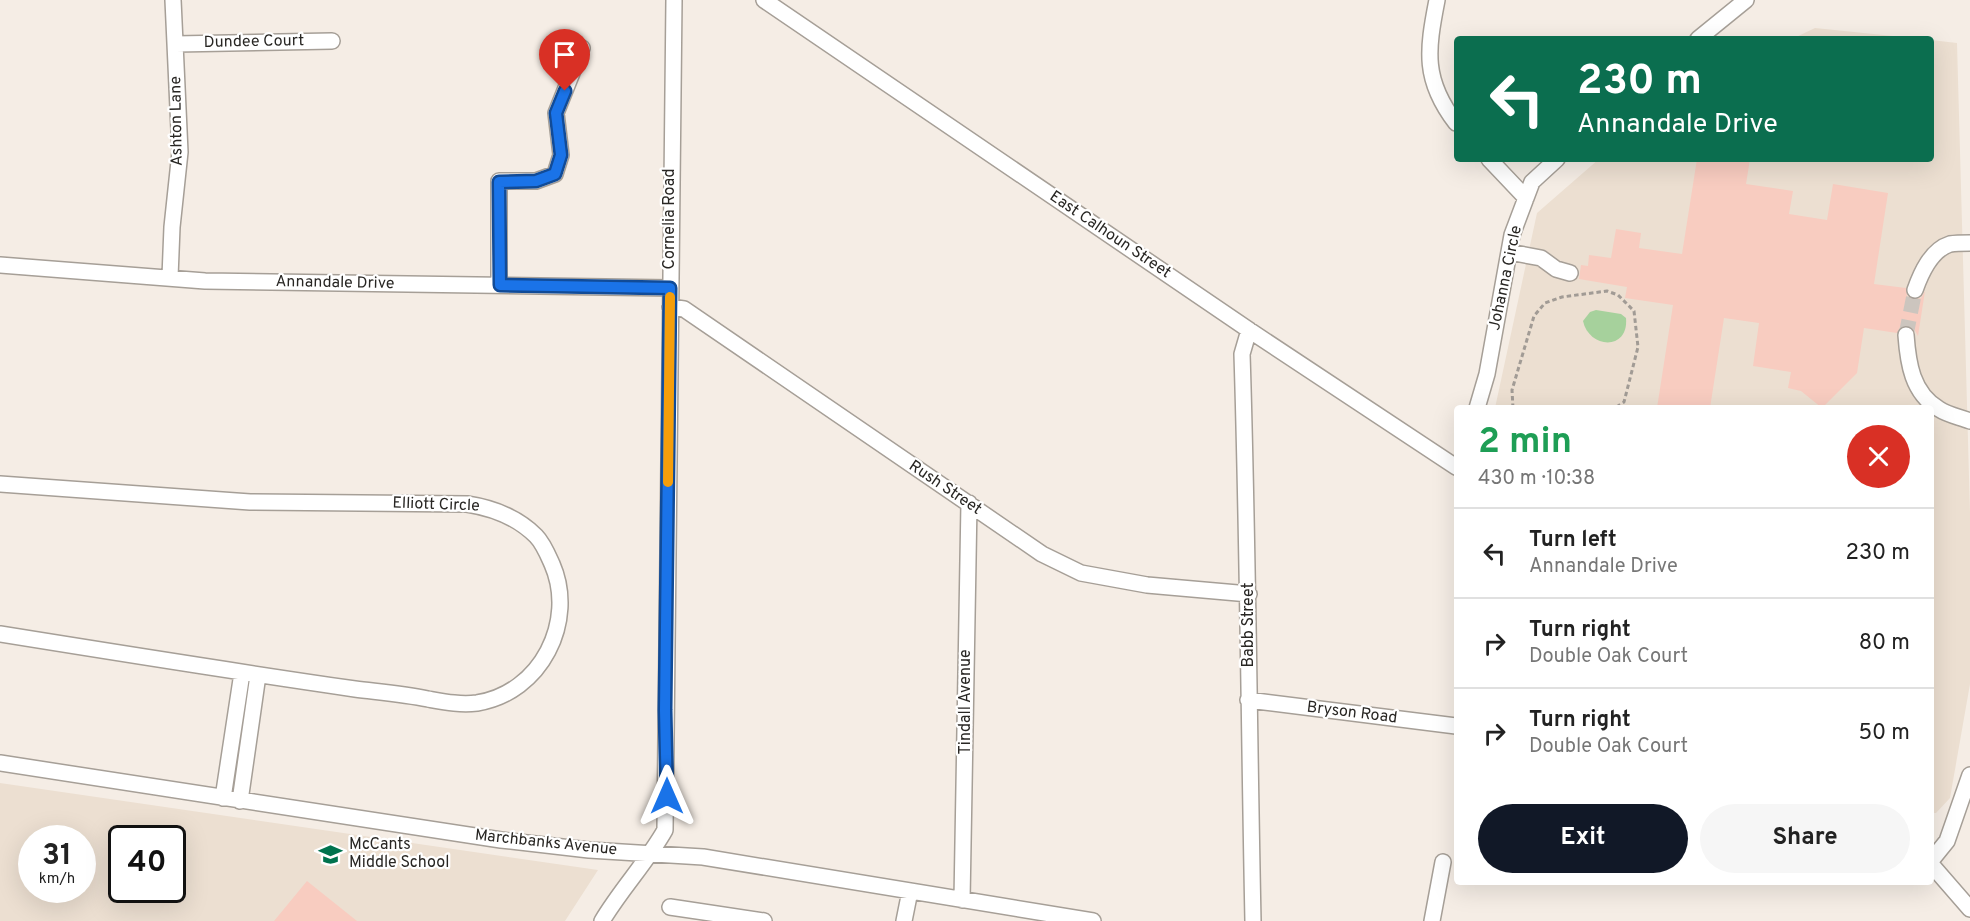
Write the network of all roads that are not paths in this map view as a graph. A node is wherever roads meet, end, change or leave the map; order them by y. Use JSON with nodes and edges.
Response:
{"nodes":[{"id":1,"x":174,"y":0,"type":"edge"},
{"id":2,"x":674,"y":0,"type":"edge"},
{"id":3,"x":765,"y":0,"type":"edge"},
{"id":4,"x":1437,"y":0,"type":"edge"},
{"id":5,"x":1746,"y":0,"type":"edge"},
{"id":6,"x":1702,"y":36,"type":"edge"},
{"id":7,"x":332,"y":40,"type":"dead end"},
{"id":8,"x":176,"y":44,"type":"junction"},
{"id":9,"x":582,"y":48,"type":"dead end"},
{"id":10,"x":1454,"y":120,"type":"edge"},
{"id":11,"x":1492,"y":162,"type":"edge"},
{"id":12,"x":1554,"y":162,"type":"edge"},
{"id":13,"x":1526,"y":198,"type":"junction"},
{"id":14,"x":1970,"y":243,"type":"edge"},
{"id":15,"x":1509,"y":252,"type":"junction"},
{"id":16,"x":0,"y":265,"type":"edge"},
{"id":17,"x":1570,"y":273,"type":"dead end"},
{"id":18,"x":170,"y":277,"type":"junction"},
{"id":19,"x":500,"y":285,"type":"junction"},
{"id":20,"x":670,"y":288,"type":"junction"},
{"id":21,"x":1915,"y":290,"type":"tunnel mouth"},
{"id":22,"x":670,"y":307,"type":"junction"},
{"id":23,"x":1249,"y":330,"type":"junction"},
{"id":24,"x":1906,"y":334,"type":"tunnel mouth"},
{"id":25,"x":1479,"y":405,"type":"edge"},
{"id":26,"x":1970,"y":421,"type":"edge"},
{"id":27,"x":1454,"y":466,"type":"edge"},
{"id":28,"x":0,"y":484,"type":"edge"},
{"id":29,"x":969,"y":503,"type":"junction"},
{"id":30,"x":1249,"y":594,"type":"junction"},
{"id":31,"x":0,"y":634,"type":"edge"},
{"id":32,"x":242,"y":673,"type":"junction"},
{"id":33,"x":258,"y":675,"type":"junction"},
{"id":34,"x":1248,"y":700,"type":"junction"},
{"id":35,"x":1454,"y":726,"type":"edge"},
{"id":36,"x":0,"y":763,"type":"edge"},
{"id":37,"x":1970,"y":774,"type":"edge"},
{"id":38,"x":224,"y":798,"type":"junction"},
{"id":39,"x":240,"y":801,"type":"junction"},
{"id":40,"x":652,"y":854,"type":"junction"},
{"id":41,"x":1934,"y":857,"type":"edge"},
{"id":42,"x":1443,"y":862,"type":"dead end"},
{"id":43,"x":1934,"y":867,"type":"edge"},
{"id":44,"x":910,"y":891,"type":"junction"},
{"id":45,"x":962,"y":900,"type":"junction"},
{"id":46,"x":670,"y":907,"type":"dead end"},
{"id":47,"x":1970,"y":909,"type":"edge"},
{"id":48,"x":602,"y":921,"type":"edge"},
{"id":49,"x":764,"y":921,"type":"edge"},
{"id":50,"x":904,"y":921,"type":"edge"},
{"id":51,"x":1093,"y":921,"type":"edge"},
{"id":52,"x":1253,"y":921,"type":"edge"},
{"id":53,"x":1432,"y":921,"type":"edge"}],
"edges":[{"from":1,"to":8,"type":"street","name":"Ashton Lane"},
{"from":2,"to":20,"type":"street","name":"Cornelia Road"},
{"from":3,"to":23,"type":"street","name":"East Calhoun Street"},
{"from":4,"to":10,"type":"street"},
{"from":5,"to":6,"type":"street"},
{"from":7,"to":8,"type":"street","name":"Dundee Court"},
{"from":8,"to":18,"type":"street","name":"Ashton Lane"},
{"from":9,"to":19,"type":"street"},
{"from":11,"to":13,"type":"street"},
{"from":12,"to":13,"type":"street","name":"Johanna Circle"},
{"from":13,"to":15,"type":"street","name":"Johanna Circle"},
{"from":14,"to":21,"type":"street"},
{"from":15,"to":17,"type":"street"},
{"from":15,"to":25,"type":"street","name":"Johanna Circle"},
{"from":16,"to":18,"type":"street","name":"Annandale Drive"},
{"from":18,"to":19,"type":"street","name":"Annandale Drive"},
{"from":19,"to":20,"type":"street","name":"Annandale Drive"},
{"from":20,"to":22,"type":"street","name":"Cornelia Road"},
{"from":22,"to":29,"type":"street","name":"Rush Street"},
{"from":22,"to":40,"type":"street","name":"Cornelia Road"},
{"from":23,"to":27,"type":"street","name":"East Calhoun Street"},
{"from":23,"to":30,"type":"street","name":"Babb Street"},
{"from":24,"to":26,"type":"street"},
{"from":28,"to":33,"type":"street","name":"Elliott Circle"},
{"from":29,"to":30,"type":"street","name":"Rush Street"},
{"from":29,"to":45,"type":"street","name":"Tindall Avenue"},
{"from":30,"to":34,"type":"street","name":"Babb Street"},
{"from":31,"to":32,"type":"street","name":"Elliott Circle"},
{"from":32,"to":33,"type":"street","name":"Elliott Circle"},
{"from":32,"to":38,"type":"street"},
{"from":33,"to":39,"type":"street"},
{"from":34,"to":35,"type":"street","name":"Bryson Road"},
{"from":34,"to":52,"type":"street","name":"Babb Street"},
{"from":36,"to":38,"type":"street","name":"Marchbanks Avenue"},
{"from":37,"to":41,"type":"street"},
{"from":38,"to":39,"type":"street","name":"Marchbanks Avenue"},
{"from":39,"to":40,"type":"street","name":"Marchbanks Avenue"},
{"from":40,"to":44,"type":"street","name":"Marchbanks Avenue"},
{"from":40,"to":48,"type":"street","name":"Cornelia Road"},
{"from":42,"to":53,"type":"street"},
{"from":43,"to":47,"type":"street"},
{"from":44,"to":45,"type":"street","name":"Marchbanks Avenue"},
{"from":44,"to":50,"type":"street"},
{"from":45,"to":51,"type":"street","name":"Marchbanks Avenue"},
{"from":46,"to":49,"type":"street"}]}
